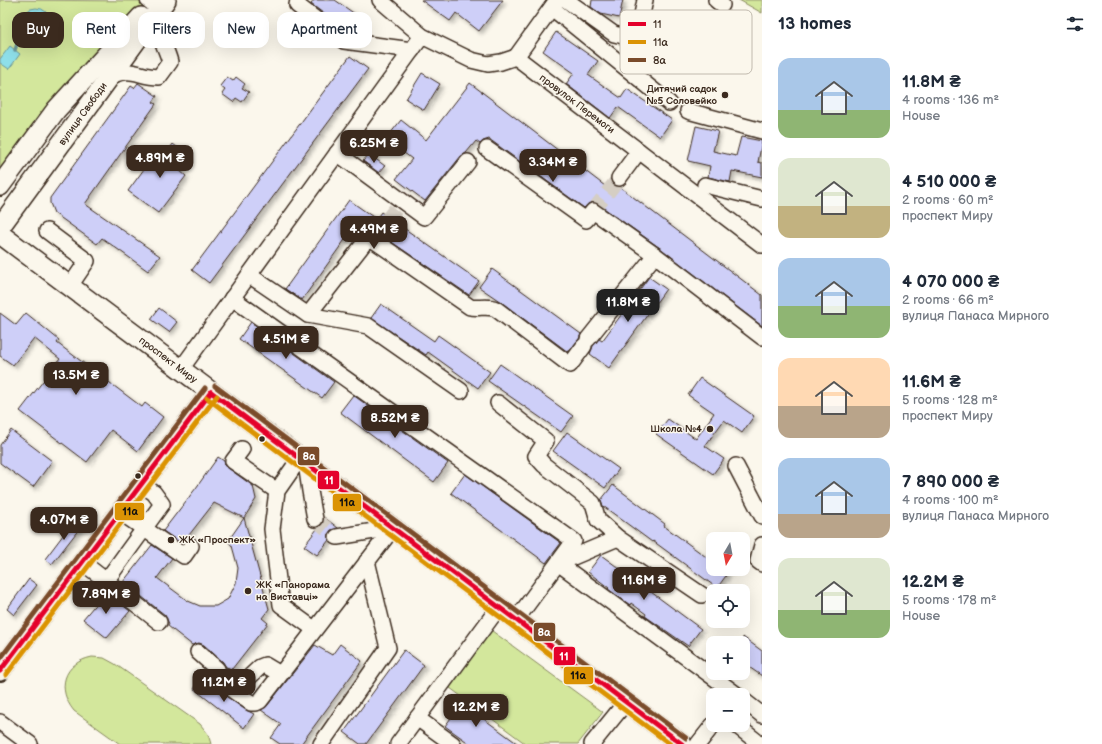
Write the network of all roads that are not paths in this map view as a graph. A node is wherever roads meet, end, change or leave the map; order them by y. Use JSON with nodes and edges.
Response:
{"nodes":[{"id":1,"x":298,"y":0,"type":"edge"},
{"id":2,"x":380,"y":0,"type":"edge"},
{"id":3,"x":566,"y":0,"type":"edge"},
{"id":4,"x":645,"y":0,"type":"edge"},
{"id":5,"x":156,"y":3,"type":"edge"},
{"id":6,"x":555,"y":4,"type":"edge"},
{"id":7,"x":643,"y":10,"type":"edge"},
{"id":8,"x":620,"y":35,"type":"edge"},
{"id":9,"x":422,"y":36,"type":"junction"},
{"id":10,"x":412,"y":50,"type":"junction"},
{"id":11,"x":516,"y":57,"type":"junction"},
{"id":12,"x":620,"y":61,"type":"edge"},
{"id":13,"x":635,"y":74,"type":"edge"},
{"id":14,"x":111,"y":76,"type":"junction"},
{"id":15,"x":669,"y":104,"type":"dead end"},
{"id":16,"x":56,"y":110,"type":"junction"},
{"id":17,"x":688,"y":111,"type":"dead end"},
{"id":18,"x":76,"y":124,"type":"junction"},
{"id":19,"x":762,"y":131,"type":"edge"},
{"id":20,"x":487,"y":150,"type":"dead end"},
{"id":21,"x":639,"y":151,"type":"junction"},
{"id":22,"x":337,"y":153,"type":"junction"},
{"id":23,"x":468,"y":162,"type":"dead end"},
{"id":24,"x":619,"y":178,"type":"tunnel mouth"},
{"id":25,"x":705,"y":184,"type":"dead end"},
{"id":26,"x":0,"y":186,"type":"edge"},
{"id":27,"x":762,"y":199,"type":"edge"},
{"id":28,"x":0,"y":227,"type":"edge"},
{"id":29,"x":47,"y":231,"type":"dead end"},
{"id":30,"x":0,"y":234,"type":"edge"},
{"id":31,"x":762,"y":245,"type":"edge"},
{"id":32,"x":654,"y":255,"type":"junction"},
{"id":33,"x":248,"y":275,"type":"junction"},
{"id":34,"x":70,"y":286,"type":"junction"},
{"id":35,"x":232,"y":298,"type":"junction"},
{"id":36,"x":308,"y":315,"type":"junction"},
{"id":37,"x":762,"y":337,"type":"edge"},
{"id":38,"x":180,"y":369,"type":"junction"},
{"id":39,"x":461,"y":391,"type":"dead end"},
{"id":40,"x":211,"y":392,"type":"junction"},
{"id":41,"x":498,"y":403,"type":"dead end"},
{"id":42,"x":242,"y":449,"type":"dead end"},
{"id":43,"x":303,"y":461,"type":"junction"},
{"id":44,"x":736,"y":466,"type":"dead end"},
{"id":45,"x":141,"y":484,"type":"junction"},
{"id":46,"x":277,"y":491,"type":"junction"},
{"id":47,"x":120,"y":512,"type":"junction"},
{"id":48,"x":762,"y":516,"type":"edge"},
{"id":49,"x":315,"y":519,"type":"tunnel mouth"},
{"id":50,"x":393,"y":528,"type":"junction"},
{"id":51,"x":144,"y":529,"type":"junction"},
{"id":52,"x":338,"y":537,"type":"dead end"},
{"id":53,"x":618,"y":538,"type":"junction"},
{"id":54,"x":191,"y":546,"type":"dead end"},
{"id":55,"x":762,"y":546,"type":"edge"},
{"id":56,"x":367,"y":561,"type":"junction"},
{"id":57,"x":82,"y":562,"type":"junction"},
{"id":58,"x":558,"y":563,"type":"junction"},
{"id":59,"x":762,"y":564,"type":"edge"},
{"id":60,"x":106,"y":581,"type":"junction"},
{"id":61,"x":702,"y":595,"type":"dead end"},
{"id":62,"x":499,"y":607,"type":"junction"},
{"id":63,"x":516,"y":620,"type":"junction"},
{"id":64,"x":159,"y":622,"type":"dead end"},
{"id":65,"x":314,"y":630,"type":"junction"},
{"id":66,"x":198,"y":652,"type":"dead end"},
{"id":67,"x":217,"y":669,"type":"junction"},
{"id":68,"x":0,"y":672,"type":"edge"},
{"id":69,"x":280,"y":674,"type":"junction"},
{"id":70,"x":727,"y":688,"type":"edge"},
{"id":71,"x":626,"y":702,"type":"junction"},
{"id":72,"x":750,"y":706,"type":"edge"},
{"id":73,"x":762,"y":715,"type":"edge"},
{"id":74,"x":417,"y":718,"type":"junction"},
{"id":75,"x":0,"y":722,"type":"edge"},
{"id":76,"x":707,"y":732,"type":"edge"},
{"id":77,"x":745,"y":732,"type":"edge"},
{"id":78,"x":30,"y":744,"type":"edge"},
{"id":79,"x":321,"y":744,"type":"edge"},
{"id":80,"x":398,"y":744,"type":"edge"},
{"id":81,"x":453,"y":744,"type":"edge"},
{"id":82,"x":592,"y":744,"type":"edge"},
{"id":83,"x":682,"y":744,"type":"edge"},
{"id":84,"x":698,"y":744,"type":"edge"},
{"id":85,"x":760,"y":744,"type":"edge"}],
"edges":[{"from":1,"to":10,"type":"street"},
{"from":2,"to":9,"type":"street"},
{"from":3,"to":8,"type":"street"},
{"from":4,"to":7,"type":"street"},
{"from":5,"to":14,"type":"main road","name":"вулиця Свободи"},
{"from":5,"to":14,"type":"street"},
{"from":5,"to":16,"type":"main road","name":"вулиця Свободи"},
{"from":6,"to":11,"type":"street"},
{"from":6,"to":12,"type":"street"},
{"from":9,"to":10,"type":"street"},
{"from":9,"to":11,"type":"street"},
{"from":10,"to":22,"type":"street"},
{"from":11,"to":21,"type":"street","name":"провулок Перемоги"},
{"from":13,"to":15,"type":"street"},
{"from":14,"to":18,"type":"main road","name":"вулиця Свободи"},
{"from":16,"to":18,"type":"main road"},
{"from":16,"to":26,"type":"main road","name":"вулиця Свободи"},
{"from":17,"to":19,"type":"street"},
{"from":18,"to":28,"type":"main road","name":"вулиця Свободи"},
{"from":20,"to":32,"type":"street"},
{"from":21,"to":24,"type":"street"},
{"from":21,"to":31,"type":"street","name":"провулок Перемоги"},
{"from":22,"to":23,"type":"street"},
{"from":22,"to":33,"type":"street"},
{"from":25,"to":27,"type":"street"},
{"from":29,"to":34,"type":"street"},
{"from":30,"to":34,"type":"main road","name":"проспект Миру"},
{"from":32,"to":36,"type":"street"},
{"from":32,"to":37,"type":"street"},
{"from":33,"to":35,"type":"street"},
{"from":33,"to":36,"type":"street"},
{"from":34,"to":38,"type":"main road","name":"проспект Миру"},
{"from":35,"to":38,"type":"street"},
{"from":35,"to":58,"type":"street"},
{"from":36,"to":39,"type":"street"},
{"from":38,"to":40,"type":"main road","name":"проспект Миру"},
{"from":40,"to":43,"type":"main road","name":"проспект Миру"},
{"from":40,"to":45,"type":"main road"},
{"from":41,"to":53,"type":"street"},
{"from":42,"to":46,"type":"street"},
{"from":43,"to":46,"type":"street"},
{"from":43,"to":49,"type":"street"},
{"from":43,"to":50,"type":"main road","name":"проспект Миру"},
{"from":44,"to":48,"type":"street"},
{"from":45,"to":47,"type":"main road"},
{"from":45,"to":51,"type":"street"},
{"from":46,"to":65,"type":"street"},
{"from":47,"to":51,"type":"street"},
{"from":47,"to":57,"type":"main road"},
{"from":50,"to":52,"type":"street"},
{"from":50,"to":56,"type":"street"},
{"from":50,"to":62,"type":"main road","name":"проспект Миру"},
{"from":51,"to":54,"type":"street"},
{"from":51,"to":60,"type":"street"},
{"from":53,"to":58,"type":"street"},
{"from":53,"to":61,"type":"street"},
{"from":55,"to":59,"type":"street"},
{"from":56,"to":65,"type":"street"},
{"from":56,"to":79,"type":"street"},
{"from":57,"to":60,"type":"street"},
{"from":57,"to":68,"type":"main road"},
{"from":58,"to":63,"type":"street"},
{"from":58,"to":70,"type":"street"},
{"from":60,"to":64,"type":"street"},
{"from":62,"to":63,"type":"main road","name":"проспект Миру"},
{"from":62,"to":74,"type":"street"},
{"from":63,"to":71,"type":"main road","name":"проспект Миру"},
{"from":65,"to":69,"type":"street"},
{"from":66,"to":67,"type":"street"},
{"from":67,"to":69,"type":"street"},
{"from":67,"to":69,"type":"street"},
{"from":71,"to":82,"type":"street"},
{"from":71,"to":83,"type":"main road","name":"проспект Миру"},
{"from":72,"to":73,"type":"street"},
{"from":74,"to":80,"type":"street"},
{"from":74,"to":81,"type":"street"},
{"from":75,"to":78,"type":"street"},
{"from":76,"to":84,"type":"street"},
{"from":77,"to":85,"type":"street"}]}
